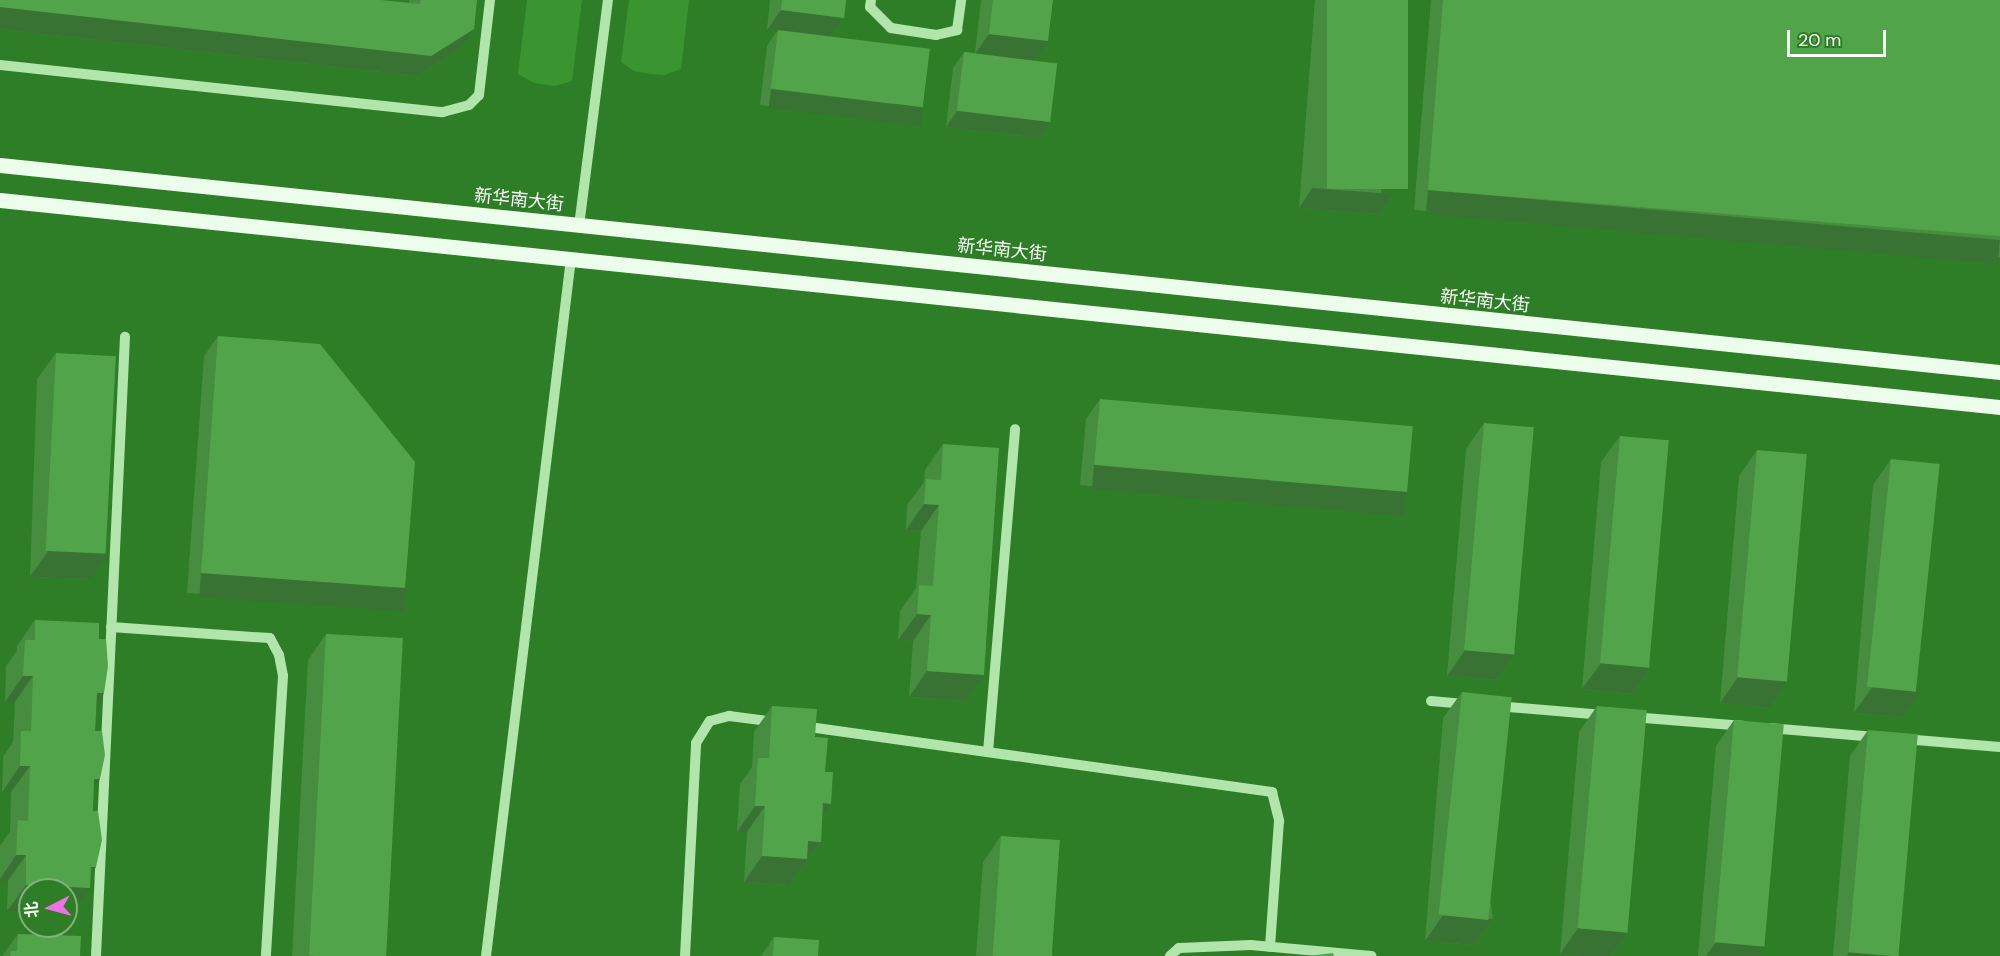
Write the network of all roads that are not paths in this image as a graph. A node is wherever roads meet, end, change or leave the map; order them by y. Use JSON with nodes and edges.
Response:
{"nodes":[{"id":1,"x":490,"y":0,"type":"edge"},
{"id":2,"x":608,"y":0,"type":"edge"},
{"id":3,"x":871,"y":0,"type":"edge"},
{"id":4,"x":961,"y":0,"type":"edge"},
{"id":5,"x":0,"y":65,"type":"edge"},
{"id":6,"x":0,"y":165,"type":"edge"},
{"id":7,"x":0,"y":200,"type":"edge"},
{"id":8,"x":579,"y":226,"type":"junction"},
{"id":9,"x":571,"y":259,"type":"junction"},
{"id":10,"x":125,"y":337,"type":"dead end"},
{"id":11,"x":2000,"y":372,"type":"edge"},
{"id":12,"x":2000,"y":407,"type":"edge"},
{"id":13,"x":1015,"y":429,"type":"dead end"},
{"id":14,"x":111,"y":627,"type":"junction"},
{"id":15,"x":1431,"y":701,"type":"dead end"},
{"id":16,"x":2000,"y":747,"type":"edge"},
{"id":17,"x":988,"y":752,"type":"junction"},
{"id":18,"x":1270,"y":947,"type":"junction"},
{"id":19,"x":96,"y":956,"type":"edge"},
{"id":20,"x":266,"y":956,"type":"edge"},
{"id":21,"x":486,"y":956,"type":"edge"},
{"id":22,"x":685,"y":956,"type":"edge"},
{"id":23,"x":1170,"y":956,"type":"edge"},
{"id":24,"x":1371,"y":956,"type":"edge"}],
"edges":[{"from":1,"to":5,"type":"street"},
{"from":2,"to":8,"type":"street"},
{"from":3,"to":4,"type":"street"},
{"from":6,"to":8,"type":"main road","name":"新华南大街"},
{"from":7,"to":9,"type":"main road"},
{"from":8,"to":11,"type":"main road","name":"新华南大街"},
{"from":9,"to":12,"type":"main road"},
{"from":9,"to":21,"type":"street"},
{"from":10,"to":14,"type":"street"},
{"from":13,"to":17,"type":"street"},
{"from":14,"to":19,"type":"street"},
{"from":14,"to":20,"type":"street"},
{"from":15,"to":16,"type":"street"},
{"from":17,"to":18,"type":"street"},
{"from":17,"to":22,"type":"street"},
{"from":18,"to":23,"type":"street"},
{"from":18,"to":24,"type":"street"}]}
